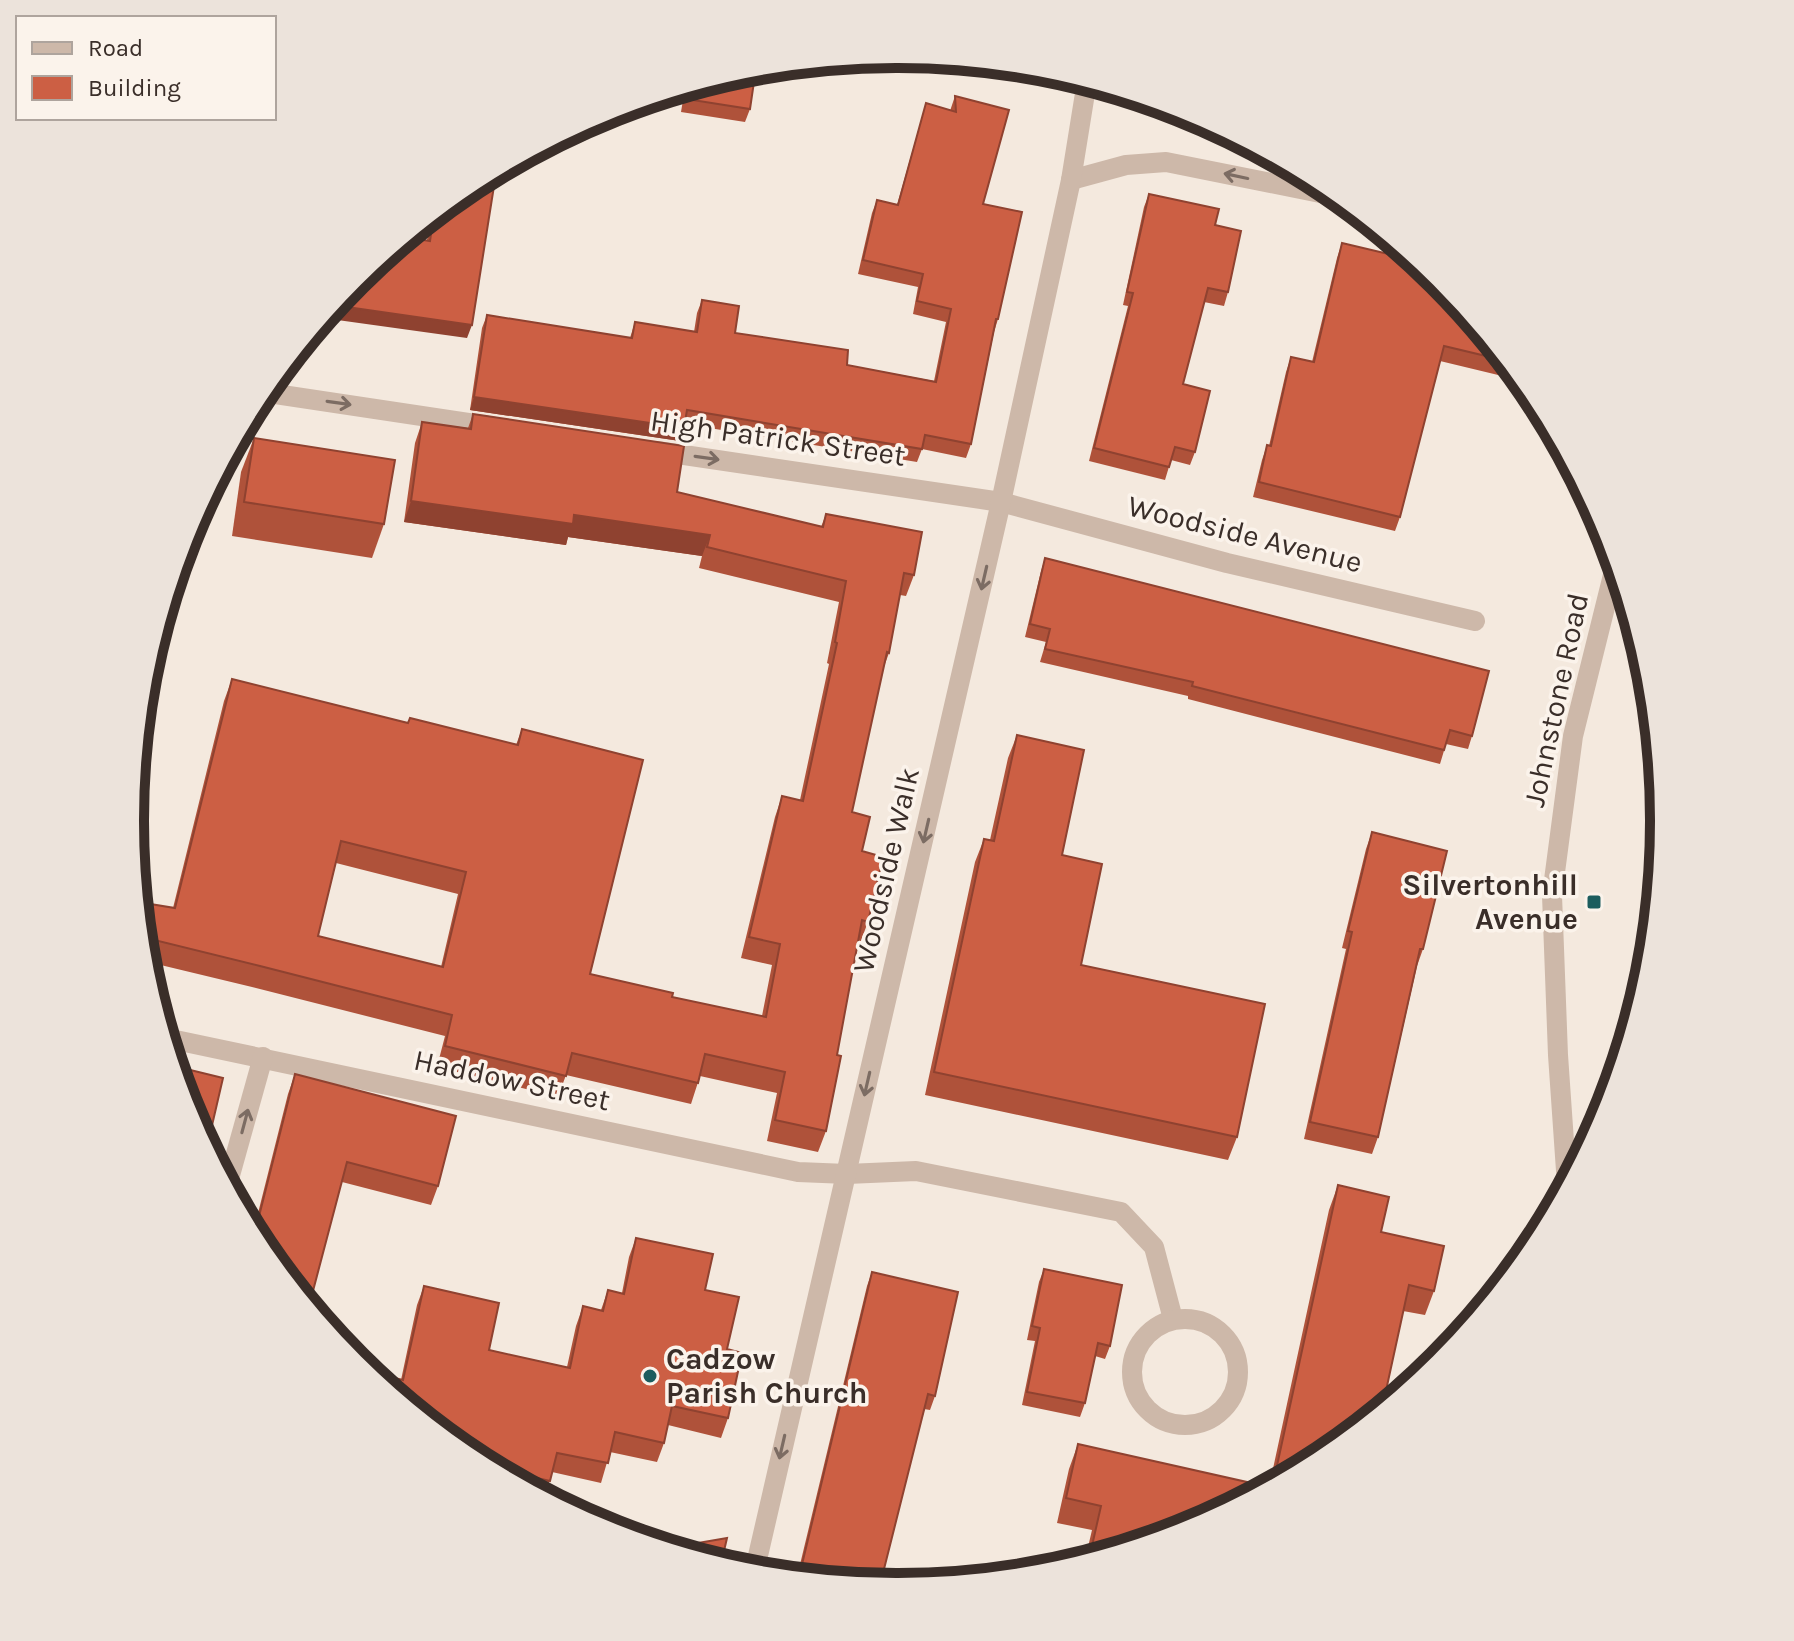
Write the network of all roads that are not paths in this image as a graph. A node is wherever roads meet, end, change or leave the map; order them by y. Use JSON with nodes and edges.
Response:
{"nodes":[{"id":1,"x":1085,"y":92,"type":"edge"},
{"id":2,"x":1071,"y":180,"type":"junction"},
{"id":3,"x":1308,"y":191,"type":"edge"},
{"id":4,"x":277,"y":394,"type":"edge"},
{"id":5,"x":514,"y":429,"type":"edge"},
{"id":6,"x":639,"y":448,"type":"edge"},
{"id":7,"x":1001,"y":502,"type":"junction"},
{"id":8,"x":1611,"y":583,"type":"edge"},
{"id":9,"x":1475,"y":621,"type":"dead end"},
{"id":10,"x":178,"y":1040,"type":"edge"},
{"id":11,"x":263,"y":1057,"type":"junction"},
{"id":12,"x":1566,"y":1165,"type":"edge"},
{"id":13,"x":231,"y":1171,"type":"edge"},
{"id":14,"x":847,"y":1174,"type":"junction"},
{"id":15,"x":1173,"y":1319,"type":"junction"},
{"id":16,"x":757,"y":1560,"type":"edge"}],
"edges":[{"from":1,"to":2,"type":"street","name":"Woodside Walk"},
{"from":3,"to":2,"type":"street","one_way":true},
{"from":2,"to":7,"type":"street","name":"Woodside Walk"},
{"from":4,"to":5,"type":"street","one_way":true},
{"from":6,"to":7,"type":"street","name":"High Patrick Street","one_way":true},
{"from":7,"to":9,"type":"street","name":"Woodside Avenue"},
{"from":7,"to":14,"type":"street","name":"Woodside Walk","one_way":true},
{"from":8,"to":12,"type":"street","name":"Johnstone Road"},
{"from":10,"to":11,"type":"street","name":"Haddow Street"},
{"from":13,"to":11,"type":"street","one_way":true},
{"from":11,"to":14,"type":"street","name":"Haddow Street"},
{"from":14,"to":15,"type":"street","name":"Haddow Street"},
{"from":14,"to":16,"type":"street","name":"Woodside Walk","one_way":true},
{"from":15,"to":15,"type":"street"}]}
